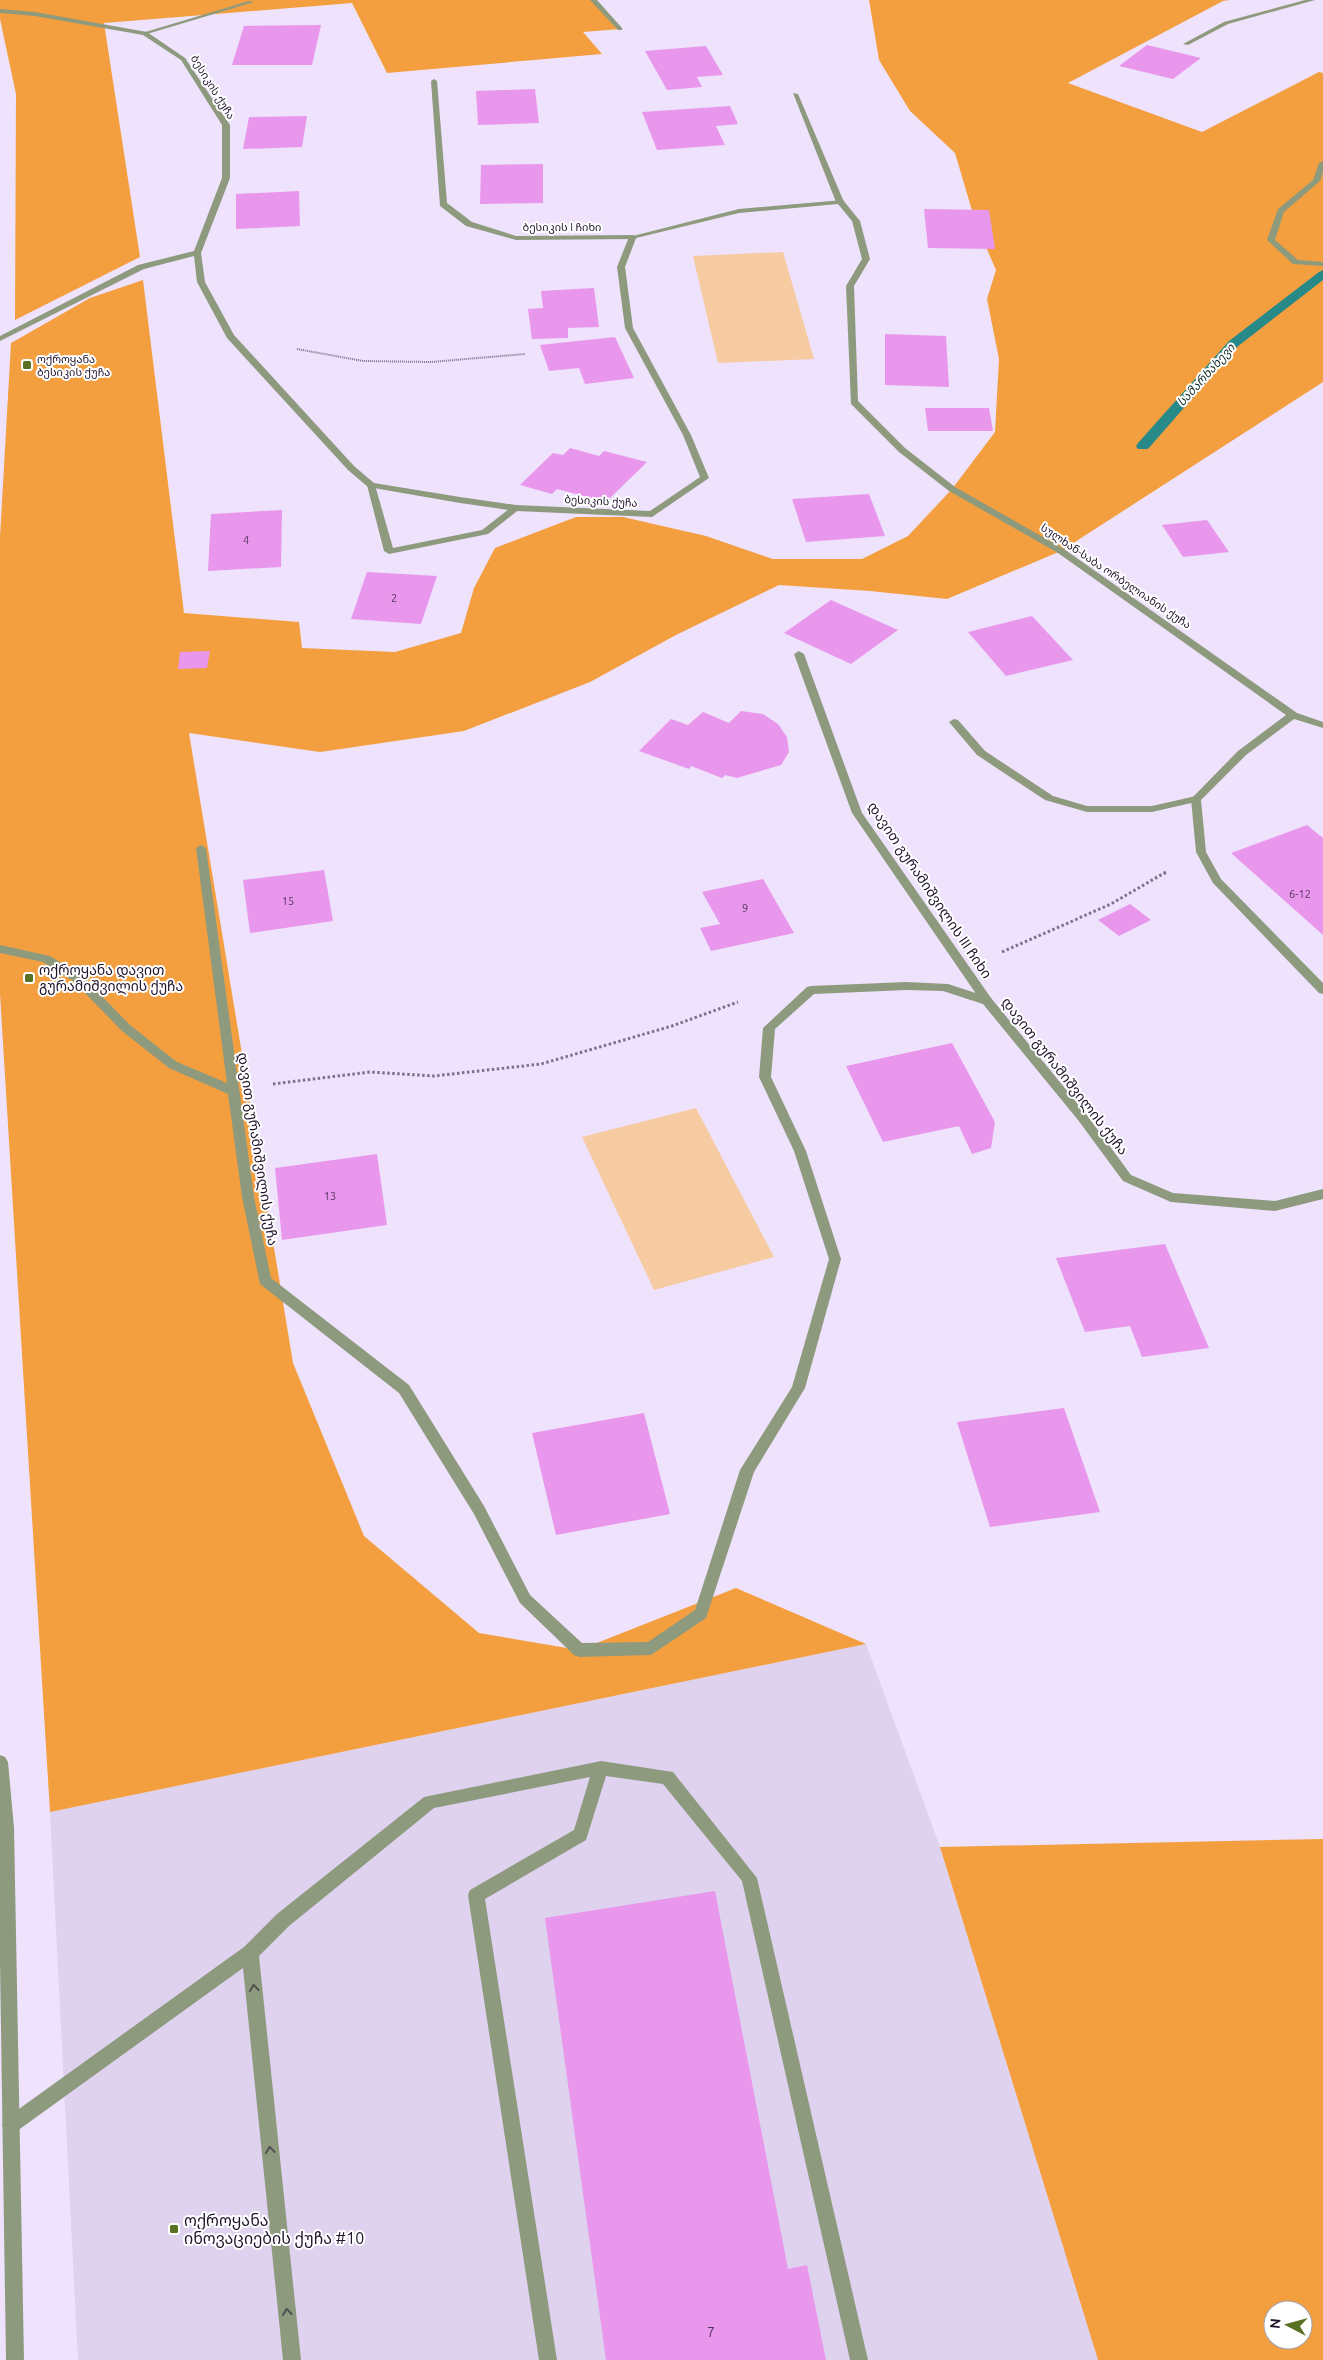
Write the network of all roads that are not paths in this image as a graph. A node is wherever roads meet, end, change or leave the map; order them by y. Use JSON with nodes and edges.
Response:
{"nodes":[{"id":1,"x":593,"y":0,"type":"edge"},
{"id":2,"x":1312,"y":0,"type":"edge"},
{"id":3,"x":251,"y":2,"type":"dead end"},
{"id":4,"x":0,"y":11,"type":"edge"},
{"id":5,"x":620,"y":28,"type":"dead end"},
{"id":6,"x":145,"y":33,"type":"junction"},
{"id":7,"x":1186,"y":44,"type":"dead end"},
{"id":8,"x":434,"y":82,"type":"dead end"},
{"id":9,"x":795,"y":94,"type":"dead end"},
{"id":10,"x":1323,"y":163,"type":"edge"},
{"id":11,"x":840,"y":202,"type":"junction"},
{"id":12,"x":633,"y":237,"type":"junction"},
{"id":13,"x":197,"y":253,"type":"junction"},
{"id":14,"x":1323,"y":264,"type":"edge"},
{"id":15,"x":0,"y":339,"type":"edge"},
{"id":16,"x":372,"y":485,"type":"junction"},
{"id":17,"x":516,"y":508,"type":"junction"},
{"id":18,"x":798,"y":654,"type":"dead end"},
{"id":19,"x":1293,"y":715,"type":"junction"},
{"id":20,"x":954,"y":722,"type":"dead end"},
{"id":21,"x":1323,"y":725,"type":"edge"},
{"id":22,"x":1196,"y":799,"type":"junction"},
{"id":23,"x":201,"y":848,"type":"dead end"},
{"id":24,"x":0,"y":949,"type":"edge"},
{"id":25,"x":1323,"y":990,"type":"edge"},
{"id":26,"x":987,"y":1001,"type":"junction"},
{"id":27,"x":233,"y":1091,"type":"junction"},
{"id":28,"x":1323,"y":1194,"type":"edge"},
{"id":29,"x":0,"y":1762,"type":"edge"},
{"id":30,"x":602,"y":1768,"type":"junction"},
{"id":31,"x":250,"y":1953,"type":"junction"},
{"id":32,"x":11,"y":2125,"type":"junction"},
{"id":33,"x":15,"y":2360,"type":"edge"},
{"id":34,"x":292,"y":2360,"type":"edge"},
{"id":35,"x":548,"y":2360,"type":"edge"},
{"id":36,"x":859,"y":2360,"type":"edge"}],
"edges":[{"from":1,"to":5,"type":"street"},
{"from":2,"to":7,"type":"street"},
{"from":3,"to":6,"type":"street"},
{"from":4,"to":6,"type":"street","name":"ბესიკის ქუჩა"},
{"from":6,"to":13,"type":"street","name":"ბესიკის ქუჩა"},
{"from":8,"to":12,"type":"street","name":"ბესიკის I ჩიხი"},
{"from":9,"to":11,"type":"street","name":"სულხან-საბა ორბელიანის ქუჩა"},
{"from":10,"to":14,"type":"street"},
{"from":11,"to":12,"type":"street"},
{"from":11,"to":19,"type":"street","name":"სულხან-საბა ორბელიანის ქუჩა"},
{"from":12,"to":17,"type":"street","name":"ბესიკის ქუჩა"},
{"from":13,"to":15,"type":"street"},
{"from":13,"to":16,"type":"street","name":"ბესიკის ქუჩა"},
{"from":16,"to":17,"type":"street","name":"ბესიკის ქუჩა"},
{"from":16,"to":17,"type":"street"},
{"from":18,"to":26,"type":"street","name":"დავით გურამიშვილის III ჩიხი"},
{"from":19,"to":21,"type":"street"},
{"from":19,"to":22,"type":"street"},
{"from":20,"to":22,"type":"street"},
{"from":22,"to":25,"type":"street"},
{"from":23,"to":27,"type":"street","name":"დავით გურამიშვილის ქუჩა"},
{"from":24,"to":27,"type":"street"},
{"from":26,"to":27,"type":"street","name":"დავით გურამიშვილის ქუჩა"},
{"from":26,"to":28,"type":"street","name":"დავით გურამიშვილის ქუჩა"},
{"from":29,"to":32,"type":"street"},
{"from":30,"to":31,"type":"street"},
{"from":30,"to":35,"type":"street"},
{"from":30,"to":36,"type":"street"},
{"from":31,"to":32,"type":"street"},
{"from":34,"to":31,"type":"street","one_way":true},
{"from":32,"to":33,"type":"street"}]}
